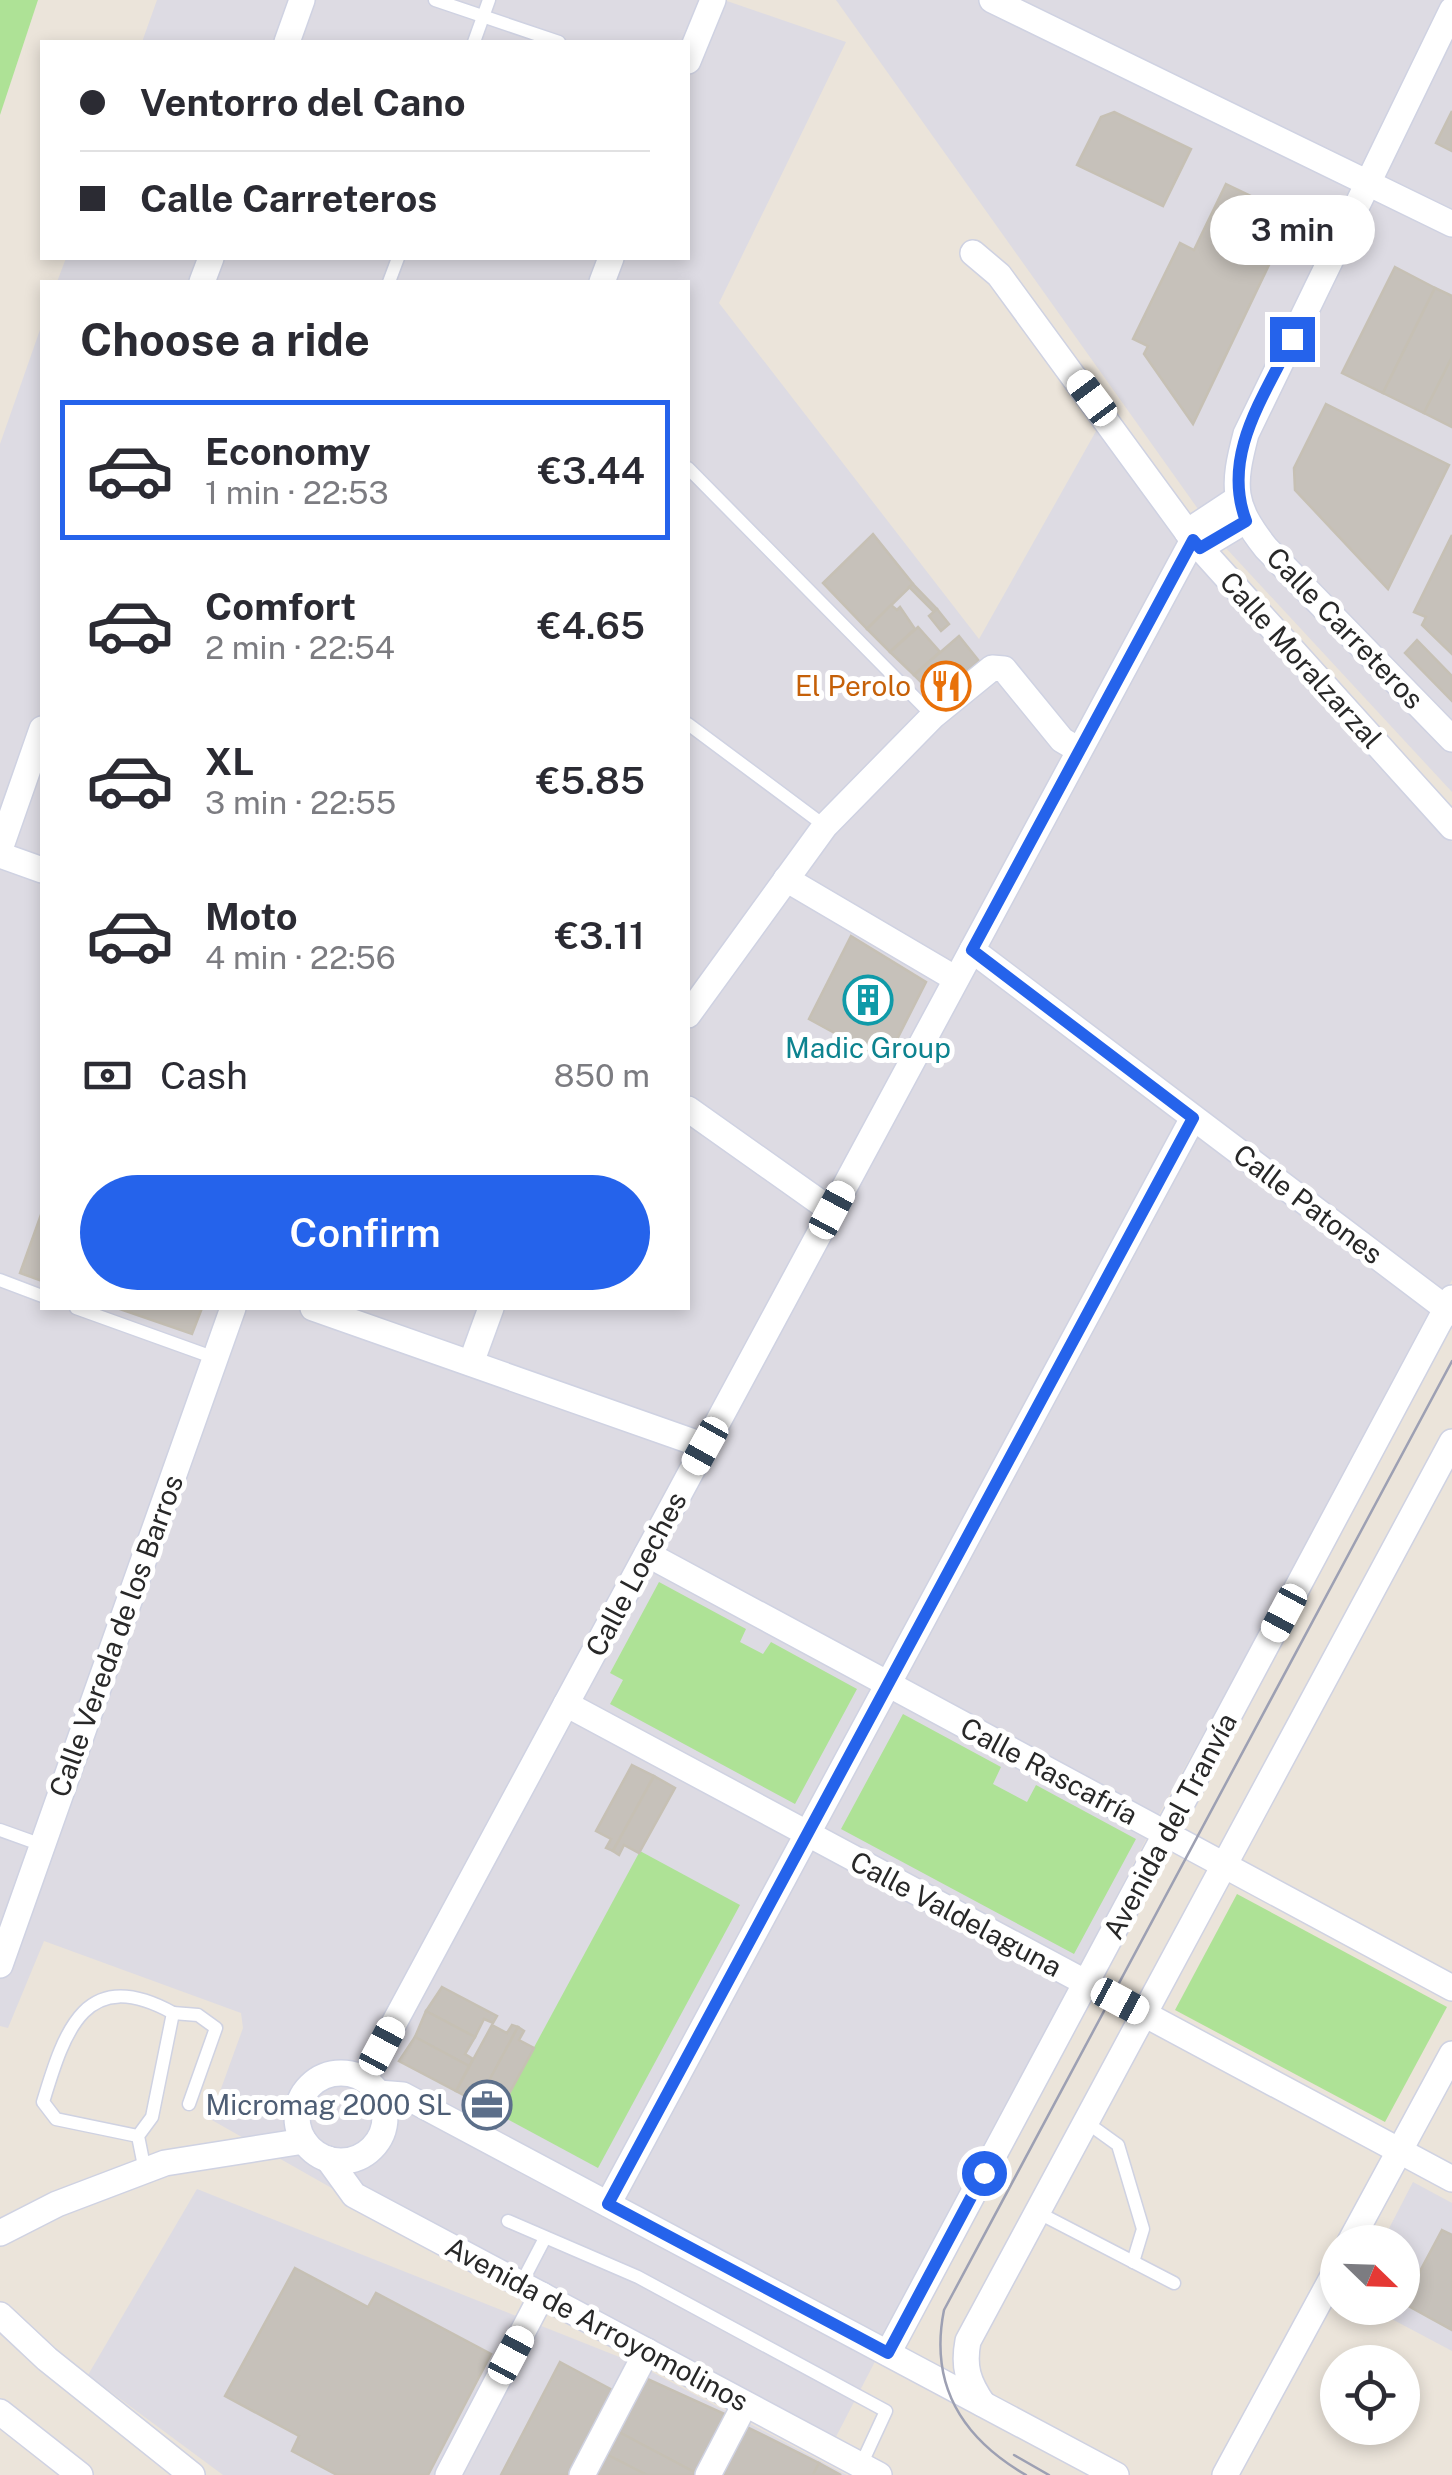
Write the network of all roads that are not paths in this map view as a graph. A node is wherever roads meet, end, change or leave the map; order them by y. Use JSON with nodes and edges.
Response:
{"nodes":[{"id":1,"x":302,"y":0,"type":"edge"},
{"id":2,"x":435,"y":0,"type":"edge"},
{"id":3,"x":488,"y":0,"type":"edge"},
{"id":4,"x":713,"y":0,"type":"edge"},
{"id":5,"x":992,"y":0,"type":"edge"},
{"id":6,"x":1452,"y":10,"type":"edge"},
{"id":7,"x":483,"y":17,"type":"junction"},
{"id":8,"x":288,"y":40,"type":"edge"},
{"id":9,"x":475,"y":40,"type":"edge"},
{"id":10,"x":554,"y":40,"type":"edge"},
{"id":11,"x":690,"y":55,"type":"edge"},
{"id":12,"x":1367,"y":184,"type":"junction"},
{"id":13,"x":1452,"y":224,"type":"edge"},
{"id":14,"x":973,"y":253,"type":"dead end"},
{"id":15,"x":690,"y":470,"type":"edge"},
{"id":16,"x":1241,"y":510,"type":"junction"},
{"id":17,"x":1193,"y":540,"type":"junction"},
{"id":18,"x":932,"y":716,"type":"junction"},
{"id":19,"x":690,"y":725,"type":"edge"},
{"id":20,"x":40,"y":736,"type":"edge"},
{"id":21,"x":1452,"y":739,"type":"edge"},
{"id":22,"x":1079,"y":750,"type":"junction"},
{"id":23,"x":825,"y":826,"type":"junction"},
{"id":24,"x":1452,"y":827,"type":"edge"},
{"id":25,"x":0,"y":852,"type":"edge"},
{"id":26,"x":40,"y":869,"type":"edge"},
{"id":27,"x":786,"y":879,"type":"junction"},
{"id":28,"x":972,"y":950,"type":"junction"},
{"id":29,"x":956,"y":978,"type":"junction"},
{"id":30,"x":690,"y":1011,"type":"edge"},
{"id":31,"x":690,"y":1111,"type":"edge"},
{"id":32,"x":1193,"y":1118,"type":"junction"},
{"id":33,"x":832,"y":1210,"type":"junction"},
{"id":34,"x":0,"y":1280,"type":"edge"},
{"id":35,"x":40,"y":1295,"type":"edge"},
{"id":36,"x":1450,"y":1307,"type":"edge"},
{"id":37,"x":82,"y":1310,"type":"edge"},
{"id":38,"x":232,"y":1310,"type":"edge"},
{"id":39,"x":319,"y":1310,"type":"edge"},
{"id":40,"x":490,"y":1310,"type":"edge"},
{"id":41,"x":215,"y":1358,"type":"junction"},
{"id":42,"x":472,"y":1363,"type":"junction"},
{"id":43,"x":1452,"y":1442,"type":"edge"},
{"id":44,"x":705,"y":1446,"type":"junction"},
{"id":45,"x":647,"y":1554,"type":"junction"},
{"id":46,"x":889,"y":1684,"type":"junction"},
{"id":47,"x":566,"y":1704,"type":"junction"},
{"id":48,"x":0,"y":1830,"type":"edge"},
{"id":49,"x":808,"y":1834,"type":"junction"},
{"id":50,"x":1166,"y":1834,"type":"junction"},
{"id":51,"x":42,"y":1845,"type":"junction"},
{"id":52,"x":1224,"y":1865,"type":"junction"},
{"id":53,"x":0,"y":1965,"type":"edge"},
{"id":54,"x":1086,"y":1983,"type":"junction"},
{"id":55,"x":1452,"y":1988,"type":"edge"},
{"id":56,"x":173,"y":2012,"type":"junction"},
{"id":57,"x":1144,"y":2014,"type":"junction"},
{"id":58,"x":1452,"y":2054,"type":"edge"},
{"id":59,"x":371,"y":2086,"type":"junction"},
{"id":60,"x":190,"y":2104,"type":"dead end"},
{"id":61,"x":1086,"y":2122,"type":"junction"},
{"id":62,"x":138,"y":2136,"type":"junction"},
{"id":63,"x":304,"y":2141,"type":"junction"},
{"id":64,"x":1400,"y":2151,"type":"junction"},
{"id":65,"x":328,"y":2159,"type":"junction"},
{"id":66,"x":145,"y":2170,"type":"junction"},
{"id":67,"x":1452,"y":2180,"type":"edge"},
{"id":68,"x":608,"y":2204,"type":"junction"},
{"id":69,"x":1037,"y":2212,"type":"junction"},
{"id":70,"x":508,"y":2220,"type":"dead end"},
{"id":71,"x":1359,"y":2225,"type":"edge"},
{"id":72,"x":0,"y":2233,"type":"edge"},
{"id":73,"x":545,"y":2238,"type":"junction"},
{"id":74,"x":1133,"y":2262,"type":"junction"},
{"id":75,"x":1174,"y":2283,"type":"dead end"},
{"id":76,"x":531,"y":2289,"type":"junction"},
{"id":77,"x":1320,"y":2299,"type":"edge"},
{"id":78,"x":0,"y":2315,"type":"edge"},
{"id":79,"x":647,"y":2351,"type":"junction"},
{"id":80,"x":888,"y":2353,"type":"junction"},
{"id":81,"x":745,"y":2404,"type":"junction"},
{"id":82,"x":983,"y":2404,"type":"junction"},
{"id":83,"x":0,"y":2412,"type":"edge"},
{"id":84,"x":870,"y":2470,"type":"edge"},
{"id":85,"x":80,"y":2475,"type":"edge"},
{"id":86,"x":192,"y":2475,"type":"edge"},
{"id":87,"x":448,"y":2475,"type":"edge"},
{"id":88,"x":582,"y":2475,"type":"edge"},
{"id":89,"x":708,"y":2475,"type":"edge"},
{"id":90,"x":1116,"y":2475,"type":"edge"},
{"id":91,"x":1225,"y":2475,"type":"edge"}],
"edges":[{"from":1,"to":8,"type":"street"},
{"from":2,"to":7,"type":"lane"},
{"from":3,"to":7,"type":"lane"},
{"from":4,"to":11,"type":"street"},
{"from":5,"to":12,"type":"street"},
{"from":6,"to":12,"type":"street"},
{"from":7,"to":9,"type":"lane"},
{"from":7,"to":10,"type":"lane"},
{"from":12,"to":13,"type":"street"},
{"from":12,"to":16,"type":"street"},
{"from":14,"to":17,"type":"street","name":"Calle Moralzarzal"},
{"from":15,"to":18,"type":"lane"},
{"from":16,"to":17,"type":"street"},
{"from":16,"to":21,"type":"street","name":"Calle Carreteros"},
{"from":17,"to":22,"type":"street","name":"Calle Loeches"},
{"from":17,"to":24,"type":"street","name":"Calle Moralzarzal"},
{"from":18,"to":22,"type":"street"},
{"from":18,"to":23,"type":"street"},
{"from":19,"to":23,"type":"lane"},
{"from":20,"to":25,"type":"street"},
{"from":22,"to":28,"type":"street","name":"Calle Loeches"},
{"from":23,"to":27,"type":"street"},
{"from":25,"to":26,"type":"street"},
{"from":27,"to":29,"type":"street"},
{"from":27,"to":30,"type":"street"},
{"from":28,"to":29,"type":"street","name":"Calle Loeches"},
{"from":28,"to":32,"type":"street","name":"Calle Patones"},
{"from":29,"to":33,"type":"street","name":"Calle Loeches"},
{"from":31,"to":33,"type":"street"},
{"from":32,"to":36,"type":"street","name":"Calle Patones"},
{"from":32,"to":46,"type":"street"},
{"from":33,"to":44,"type":"street","name":"Calle Loeches"},
{"from":34,"to":35,"type":"lane"},
{"from":36,"to":50,"type":"street","name":"Avenida del Tranvía"},
{"from":37,"to":41,"type":"lane"},
{"from":38,"to":41,"type":"street","name":"Calle Vereda de los Barros"},
{"from":39,"to":42,"type":"street"},
{"from":40,"to":42,"type":"street"},
{"from":41,"to":51,"type":"street","name":"Calle Vereda de los Barros"},
{"from":42,"to":44,"type":"street"},
{"from":43,"to":52,"type":"street"},
{"from":44,"to":45,"type":"street","name":"Calle Loeches"},
{"from":45,"to":46,"type":"street","name":"Calle Rascafría"},
{"from":45,"to":47,"type":"street","name":"Calle Loeches"},
{"from":46,"to":49,"type":"street"},
{"from":46,"to":50,"type":"street","name":"Calle Rascafría"},
{"from":47,"to":49,"type":"street","name":"Calle Valdelaguna"},
{"from":47,"to":59,"type":"street","name":"Calle Loeches"},
{"from":48,"to":51,"type":"lane"},
{"from":49,"to":54,"type":"street","name":"Calle Valdelaguna"},
{"from":49,"to":68,"type":"street"},
{"from":50,"to":52,"type":"street","name":"Calle Rascafría"},
{"from":50,"to":54,"type":"street","name":"Avenida del Tranvía"},
{"from":51,"to":53,"type":"street","name":"Calle Vereda de los Barros"},
{"from":52,"to":55,"type":"street","name":"Calle Rascafría"},
{"from":52,"to":57,"type":"street"},
{"from":54,"to":57,"type":"street","name":"Calle Valdelaguna"},
{"from":54,"to":80,"type":"street","name":"Avenida del Tranvía"},
{"from":56,"to":60,"type":"lane"},
{"from":56,"to":62,"type":"lane"},
{"from":56,"to":62,"type":"lane"},
{"from":57,"to":61,"type":"street"},
{"from":57,"to":64,"type":"street","name":"Calle Valdelaguna"},
{"from":58,"to":64,"type":"street"},
{"from":59,"to":63,"type":"street"},
{"from":59,"to":65,"type":"street"},
{"from":59,"to":68,"type":"street"},
{"from":61,"to":69,"type":"street"},
{"from":61,"to":74,"type":"lane"},
{"from":62,"to":66,"type":"lane"},
{"from":63,"to":65,"type":"street"},
{"from":63,"to":66,"type":"street"},
{"from":64,"to":67,"type":"street","name":"Calle Valdelaguna"},
{"from":64,"to":71,"type":"street"},
{"from":65,"to":76,"type":"street","name":"Avenida de Arroyomolinos"},
{"from":66,"to":72,"type":"street"},
{"from":68,"to":80,"type":"street"},
{"from":69,"to":74,"type":"lane"},
{"from":69,"to":82,"type":"street"},
{"from":70,"to":73,"type":"lane"},
{"from":73,"to":76,"type":"lane"},
{"from":73,"to":84,"type":"lane"},
{"from":74,"to":75,"type":"lane"},
{"from":76,"to":79,"type":"street","name":"Avenida de Arroyomolinos"},
{"from":76,"to":87,"type":"street"},
{"from":77,"to":91,"type":"street"},
{"from":78,"to":86,"type":"street"},
{"from":79,"to":81,"type":"street","name":"Avenida de Arroyomolinos"},
{"from":79,"to":88,"type":"street"},
{"from":80,"to":82,"type":"street"},
{"from":81,"to":84,"type":"street","name":"Avenida de Arroyomolinos"},
{"from":81,"to":89,"type":"street"},
{"from":82,"to":90,"type":"street"},
{"from":83,"to":85,"type":"street"}]}
